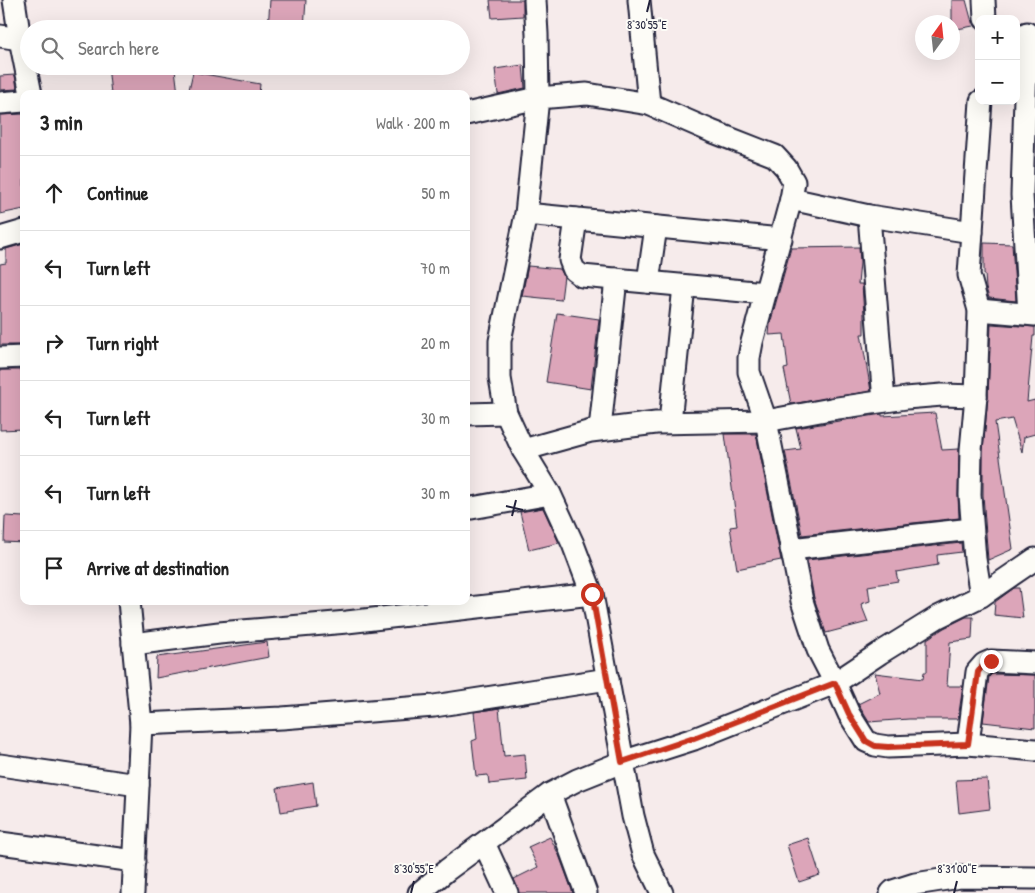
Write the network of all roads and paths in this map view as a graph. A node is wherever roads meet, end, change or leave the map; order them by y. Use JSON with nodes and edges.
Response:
{"nodes":[{"id":1,"x":14,"y":0,"type":"edge"},
{"id":2,"x":535,"y":0,"type":"edge"},
{"id":3,"x":639,"y":0,"type":"edge"},
{"id":4,"x":984,"y":0,"type":"edge"},
{"id":5,"x":985,"y":15,"type":"edge"},
{"id":6,"x":1026,"y":33,"type":"edge"},
{"id":7,"x":10,"y":37,"type":"edge"},
{"id":8,"x":20,"y":64,"type":"edge"},
{"id":9,"x":24,"y":75,"type":"edge"},
{"id":10,"x":30,"y":90,"type":"edge"},
{"id":11,"x":538,"y":98,"type":"junction"},
{"id":12,"x":20,"y":101,"type":"edge"},
{"id":13,"x":0,"y":103,"type":"edge"},
{"id":14,"x":649,"y":104,"type":"junction"},
{"id":15,"x":980,"y":105,"type":"edge"},
{"id":16,"x":470,"y":113,"type":"edge"},
{"id":17,"x":1028,"y":195,"type":"edge"},
{"id":18,"x":791,"y":199,"type":"junction"},
{"id":19,"x":526,"y":214,"type":"junction"},
{"id":20,"x":869,"y":216,"type":"junction"},
{"id":21,"x":576,"y":219,"type":"junction"},
{"id":22,"x":656,"y":227,"type":"junction"},
{"id":23,"x":20,"y":232,"type":"edge"},
{"id":24,"x":972,"y":232,"type":"junction"},
{"id":25,"x":0,"y":238,"type":"edge"},
{"id":26,"x":781,"y":239,"type":"junction"},
{"id":27,"x":616,"y":279,"type":"junction"},
{"id":28,"x":648,"y":282,"type":"junction"},
{"id":29,"x":684,"y":286,"type":"junction"},
{"id":30,"x":766,"y":294,"type":"junction"},
{"id":31,"x":979,"y":310,"type":"junction"},
{"id":32,"x":1032,"y":314,"type":"edge"},
{"id":33,"x":20,"y":357,"type":"edge"},
{"id":34,"x":0,"y":358,"type":"edge"},
{"id":35,"x":976,"y":396,"type":"junction"},
{"id":36,"x":884,"y":401,"type":"junction"},
{"id":37,"x":506,"y":413,"type":"junction"},
{"id":38,"x":470,"y":414,"type":"edge"},
{"id":39,"x":766,"y":420,"type":"junction"},
{"id":40,"x":670,"y":422,"type":"junction"},
{"id":41,"x":600,"y":429,"type":"junction"},
{"id":42,"x":523,"y":450,"type":"junction"},
{"id":43,"x":550,"y":494,"type":"junction"},
{"id":44,"x":470,"y":508,"type":"edge"},
{"id":45,"x":972,"y":529,"type":"junction"},
{"id":46,"x":791,"y":549,"type":"junction"},
{"id":47,"x":1035,"y":559,"type":"edge"},
{"id":48,"x":592,"y":594,"type":"junction"},
{"id":49,"x":981,"y":596,"type":"junction"},
{"id":50,"x":470,"y":604,"type":"edge"},
{"id":51,"x":129,"y":605,"type":"edge"},
{"id":52,"x":458,"y":605,"type":"edge"},
{"id":53,"x":391,"y":609,"type":"edge"},
{"id":54,"x":134,"y":644,"type":"junction"},
{"id":55,"x":1035,"y":663,"type":"edge"},
{"id":56,"x":608,"y":679,"type":"junction"},
{"id":57,"x":835,"y":683,"type":"junction"},
{"id":58,"x":141,"y":724,"type":"junction"},
{"id":59,"x":968,"y":744,"type":"junction"},
{"id":60,"x":1035,"y":750,"type":"edge"},
{"id":61,"x":622,"y":762,"type":"junction"},
{"id":62,"x":0,"y":765,"type":"edge"},
{"id":63,"x":138,"y":785,"type":"junction"},
{"id":64,"x":550,"y":794,"type":"junction"},
{"id":65,"x":0,"y":843,"type":"edge"},
{"id":66,"x":484,"y":843,"type":"junction"},
{"id":67,"x":135,"y":861,"type":"junction"},
{"id":68,"x":1035,"y":878,"type":"edge"},
{"id":69,"x":961,"y":885,"type":"edge"},
{"id":70,"x":133,"y":893,"type":"edge"},
{"id":71,"x":419,"y":893,"type":"edge"},
{"id":72,"x":507,"y":893,"type":"edge"},
{"id":73,"x":586,"y":893,"type":"edge"},
{"id":74,"x":662,"y":893,"type":"edge"},
{"id":75,"x":891,"y":893,"type":"edge"}],
"edges":[{"from":1,"to":7,"type":"street"},
{"from":2,"to":11,"type":"street"},
{"from":3,"to":14,"type":"street"},
{"from":4,"to":5,"type":"street"},
{"from":6,"to":17,"type":"street"},
{"from":7,"to":8,"type":"street"},
{"from":9,"to":10,"type":"street"},
{"from":11,"to":14,"type":"street"},
{"from":11,"to":16,"type":"street"},
{"from":11,"to":19,"type":"street"},
{"from":12,"to":13,"type":"street"},
{"from":14,"to":18,"type":"street"},
{"from":15,"to":24,"type":"street"},
{"from":17,"to":32,"type":"street"},
{"from":18,"to":20,"type":"street"},
{"from":18,"to":26,"type":"street"},
{"from":19,"to":21,"type":"street"},
{"from":19,"to":37,"type":"street"},
{"from":20,"to":24,"type":"street"},
{"from":20,"to":36,"type":"street"},
{"from":21,"to":22,"type":"street"},
{"from":21,"to":27,"type":"street"},
{"from":22,"to":26,"type":"street"},
{"from":22,"to":28,"type":"street"},
{"from":23,"to":25,"type":"street"},
{"from":24,"to":31,"type":"street"},
{"from":26,"to":30,"type":"street"},
{"from":27,"to":28,"type":"street"},
{"from":27,"to":41,"type":"street"},
{"from":28,"to":29,"type":"street"},
{"from":29,"to":30,"type":"street"},
{"from":29,"to":40,"type":"street"},
{"from":30,"to":39,"type":"street"},
{"from":31,"to":32,"type":"street"},
{"from":31,"to":35,"type":"street"},
{"from":33,"to":34,"type":"street"},
{"from":35,"to":36,"type":"street"},
{"from":35,"to":45,"type":"street"},
{"from":36,"to":39,"type":"street"},
{"from":37,"to":38,"type":"street"},
{"from":37,"to":42,"type":"street"},
{"from":39,"to":40,"type":"street"},
{"from":39,"to":46,"type":"street"},
{"from":40,"to":41,"type":"street"},
{"from":41,"to":42,"type":"street"},
{"from":42,"to":43,"type":"street"},
{"from":43,"to":44,"type":"street"},
{"from":43,"to":48,"type":"street"},
{"from":45,"to":46,"type":"street"},
{"from":45,"to":49,"type":"street"},
{"from":46,"to":57,"type":"street"},
{"from":47,"to":49,"type":"street"},
{"from":48,"to":50,"type":"street"},
{"from":48,"to":56,"type":"street"},
{"from":49,"to":57,"type":"street"},
{"from":51,"to":54,"type":"street"},
{"from":52,"to":53,"type":"street"},
{"from":53,"to":54,"type":"street"},
{"from":54,"to":58,"type":"street"},
{"from":55,"to":59,"type":"street"},
{"from":56,"to":58,"type":"street"},
{"from":56,"to":61,"type":"street"},
{"from":57,"to":59,"type":"street"},
{"from":57,"to":61,"type":"street"},
{"from":58,"to":63,"type":"street"},
{"from":59,"to":60,"type":"street"},
{"from":61,"to":64,"type":"street"},
{"from":61,"to":74,"type":"street"},
{"from":62,"to":63,"type":"street"},
{"from":63,"to":67,"type":"street"},
{"from":64,"to":66,"type":"street"},
{"from":64,"to":73,"type":"street"},
{"from":65,"to":67,"type":"street"},
{"from":66,"to":71,"type":"street"},
{"from":66,"to":72,"type":"street"},
{"from":67,"to":70,"type":"street"},
{"from":68,"to":69,"type":"street"},
{"from":69,"to":75,"type":"street"}]}
